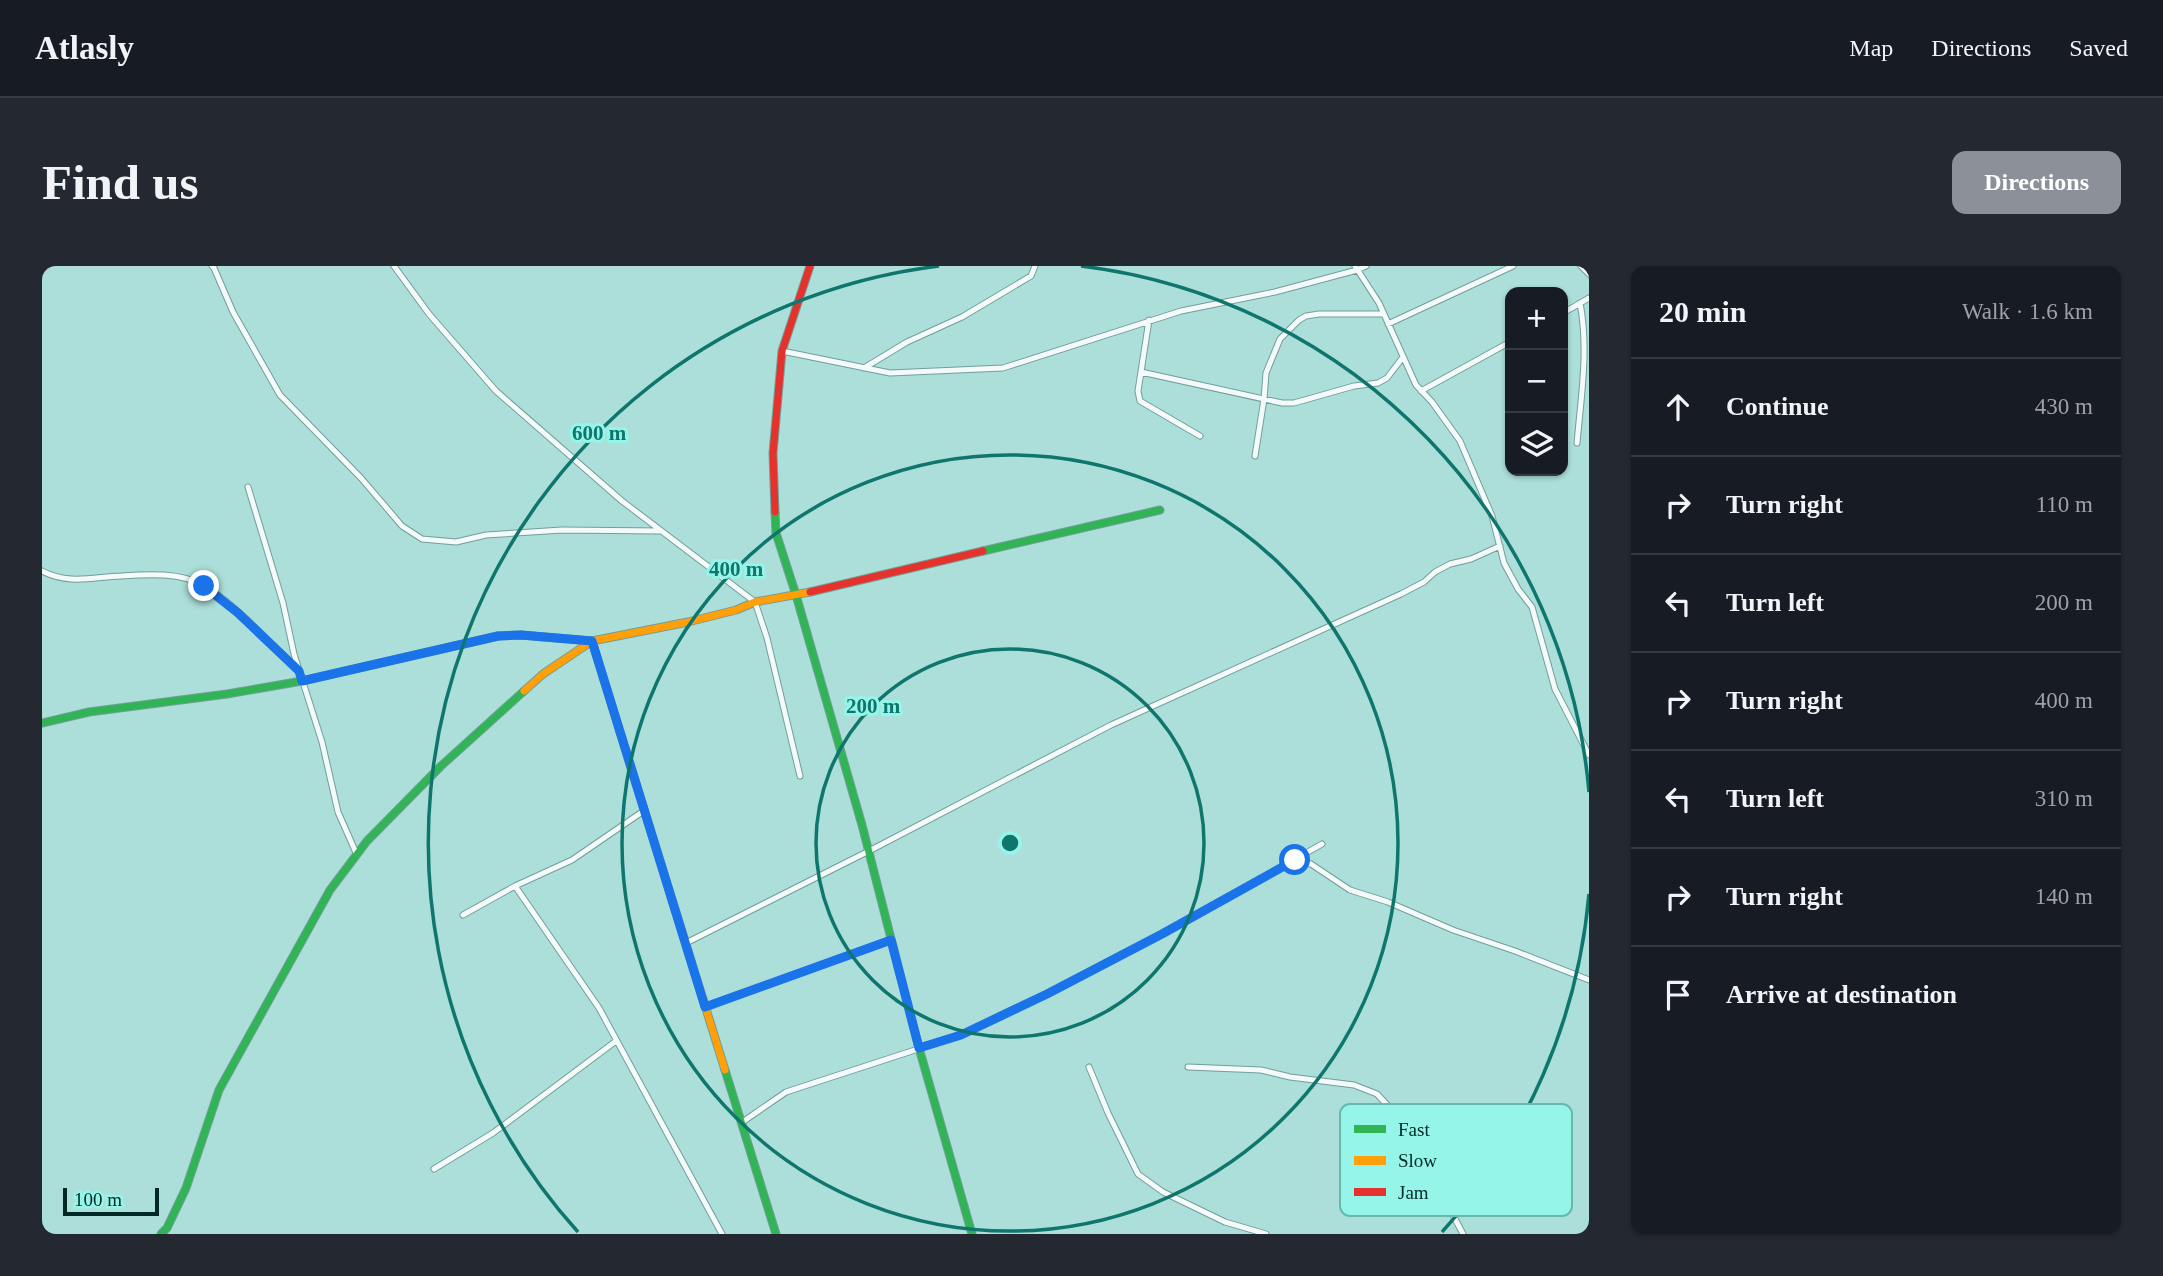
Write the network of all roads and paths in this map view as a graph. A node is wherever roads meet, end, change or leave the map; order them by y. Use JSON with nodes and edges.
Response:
{"nodes":[{"id":1,"x":212,"y":266,"type":"edge"},
{"id":2,"x":394,"y":266,"type":"edge"},
{"id":3,"x":810,"y":266,"type":"edge"},
{"id":4,"x":1034,"y":266,"type":"edge"},
{"id":5,"x":1366,"y":266,"type":"edge"},
{"id":6,"x":1513,"y":266,"type":"edge"},
{"id":7,"x":1581,"y":266,"type":"edge"},
{"id":8,"x":1356,"y":268,"type":"edge"},
{"id":9,"x":1589,"y":274,"type":"edge"},
{"id":10,"x":1589,"y":298,"type":"edge"},
{"id":11,"x":1580,"y":303,"type":"junction"},
{"id":12,"x":1568,"y":310,"type":"edge"},
{"id":13,"x":1383,"y":314,"type":"junction"},
{"id":14,"x":1149,"y":320,"type":"junction"},
{"id":15,"x":1388,"y":324,"type":"junction"},
{"id":16,"x":1505,"y":345,"type":"edge"},
{"id":17,"x":782,"y":351,"type":"junction"},
{"id":18,"x":1403,"y":357,"type":"junction"},
{"id":19,"x":864,"y":368,"type":"junction"},
{"id":20,"x":1141,"y":372,"type":"junction"},
{"id":21,"x":1421,"y":391,"type":"junction"},
{"id":22,"x":1264,"y":399,"type":"junction"},
{"id":23,"x":1200,"y":436,"type":"dead end"},
{"id":24,"x":1577,"y":443,"type":"dead end"},
{"id":25,"x":1255,"y":456,"type":"dead end"},
{"id":26,"x":248,"y":487,"type":"dead end"},
{"id":27,"x":1160,"y":510,"type":"dead end"},
{"id":28,"x":662,"y":531,"type":"junction"},
{"id":29,"x":1500,"y":546,"type":"junction"},
{"id":30,"x":42,"y":571,"type":"edge"},
{"id":31,"x":796,"y":595,"type":"junction"},
{"id":32,"x":755,"y":602,"type":"junction"},
{"id":33,"x":592,"y":641,"type":"junction"},
{"id":34,"x":299,"y":671,"type":"junction"},
{"id":35,"x":302,"y":681,"type":"junction"},
{"id":36,"x":42,"y":723,"type":"edge"},
{"id":37,"x":1589,"y":755,"type":"edge"},
{"id":38,"x":800,"y":776,"type":"dead end"},
{"id":39,"x":645,"y":810,"type":"junction"},
{"id":40,"x":1322,"y":844,"type":"dead end"},
{"id":41,"x":869,"y":851,"type":"junction"},
{"id":42,"x":357,"y":855,"type":"junction"},
{"id":43,"x":1295,"y":860,"type":"junction"},
{"id":44,"x":515,"y":886,"type":"junction"},
{"id":45,"x":463,"y":915,"type":"dead end"},
{"id":46,"x":891,"y":940,"type":"junction"},
{"id":47,"x":686,"y":943,"type":"junction"},
{"id":48,"x":1589,"y":980,"type":"edge"},
{"id":49,"x":705,"y":1007,"type":"junction"},
{"id":50,"x":616,"y":1041,"type":"junction"},
{"id":51,"x":919,"y":1048,"type":"junction"},
{"id":52,"x":1089,"y":1067,"type":"dead end"},
{"id":53,"x":1188,"y":1067,"type":"dead end"},
{"id":54,"x":1386,"y":1104,"type":"edge"},
{"id":55,"x":741,"y":1123,"type":"junction"},
{"id":56,"x":434,"y":1169,"type":"dead end"},
{"id":57,"x":1453,"y":1216,"type":"edge"},
{"id":58,"x":161,"y":1234,"type":"edge"},
{"id":59,"x":722,"y":1234,"type":"edge"},
{"id":60,"x":776,"y":1234,"type":"edge"},
{"id":61,"x":972,"y":1234,"type":"edge"},
{"id":62,"x":1266,"y":1234,"type":"edge"},
{"id":63,"x":1463,"y":1234,"type":"edge"}],
"edges":[{"from":1,"to":28,"type":"street"},
{"from":2,"to":28,"type":"street"},
{"from":3,"to":17,"type":"street"},
{"from":4,"to":19,"type":"street"},
{"from":5,"to":8,"type":"street"},
{"from":6,"to":15,"type":"street"},
{"from":7,"to":9,"type":"street"},
{"from":8,"to":13,"type":"street"},
{"from":8,"to":14,"type":"street"},
{"from":10,"to":11,"type":"street"},
{"from":11,"to":12,"type":"street"},
{"from":11,"to":24,"type":"street"},
{"from":13,"to":15,"type":"street"},
{"from":13,"to":22,"type":"street"},
{"from":14,"to":19,"type":"street"},
{"from":14,"to":20,"type":"street"},
{"from":15,"to":18,"type":"street"},
{"from":16,"to":21,"type":"street"},
{"from":17,"to":19,"type":"street"},
{"from":17,"to":31,"type":"street"},
{"from":18,"to":21,"type":"street"},
{"from":18,"to":22,"type":"street"},
{"from":20,"to":22,"type":"street"},
{"from":20,"to":23,"type":"street"},
{"from":21,"to":29,"type":"street"},
{"from":22,"to":25,"type":"street"},
{"from":26,"to":34,"type":"street"},
{"from":27,"to":31,"type":"street"},
{"from":28,"to":32,"type":"street"},
{"from":29,"to":37,"type":"street"},
{"from":29,"to":41,"type":"street"},
{"from":30,"to":34,"type":"street"},
{"from":31,"to":32,"type":"street"},
{"from":31,"to":41,"type":"street"},
{"from":32,"to":33,"type":"street"},
{"from":32,"to":38,"type":"street"},
{"from":33,"to":35,"type":"street"},
{"from":33,"to":39,"type":"street"},
{"from":33,"to":42,"type":"street"},
{"from":34,"to":35,"type":"street"},
{"from":35,"to":36,"type":"street"},
{"from":35,"to":42,"type":"street"},
{"from":39,"to":44,"type":"street"},
{"from":39,"to":47,"type":"street"},
{"from":40,"to":43,"type":"street"},
{"from":41,"to":46,"type":"street"},
{"from":41,"to":47,"type":"street"},
{"from":42,"to":58,"type":"street"},
{"from":43,"to":48,"type":"street"},
{"from":43,"to":51,"type":"street"},
{"from":44,"to":45,"type":"street"},
{"from":44,"to":50,"type":"street"},
{"from":46,"to":49,"type":"street"},
{"from":46,"to":51,"type":"street"},
{"from":47,"to":49,"type":"street"},
{"from":49,"to":55,"type":"street"},
{"from":50,"to":56,"type":"street"},
{"from":50,"to":59,"type":"street"},
{"from":51,"to":55,"type":"street"},
{"from":51,"to":61,"type":"street"},
{"from":52,"to":62,"type":"street"},
{"from":53,"to":54,"type":"street"},
{"from":55,"to":60,"type":"street"},
{"from":57,"to":63,"type":"street"}]}
